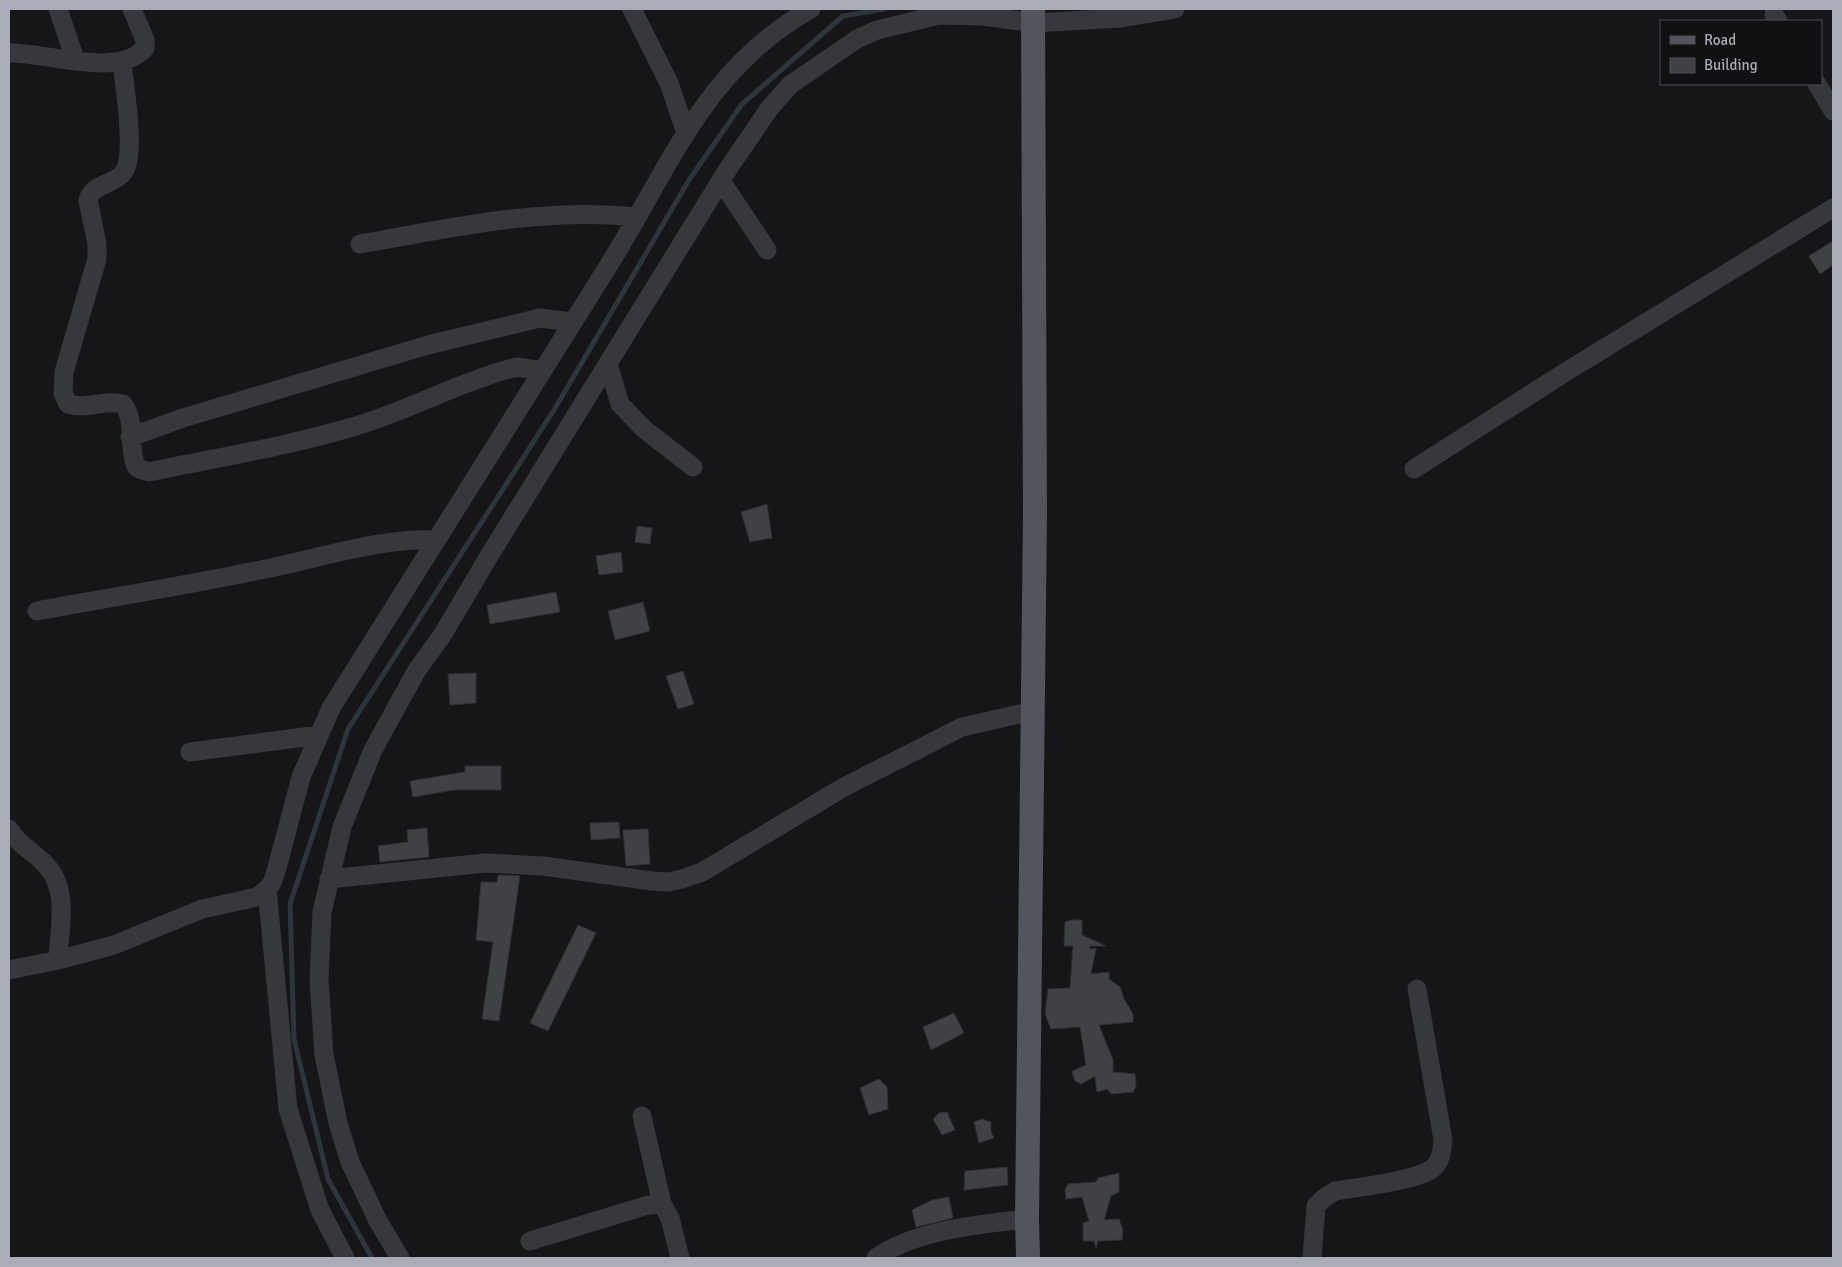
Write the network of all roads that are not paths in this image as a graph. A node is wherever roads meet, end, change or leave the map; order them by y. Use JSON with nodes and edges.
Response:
{"nodes":[{"id":1,"x":58,"y":9,"type":"edge"},
{"id":2,"x":132,"y":9,"type":"edge"},
{"id":3,"x":632,"y":9,"type":"edge"},
{"id":4,"x":810,"y":9,"type":"edge"},
{"id":5,"x":1175,"y":9,"type":"edge"},
{"id":6,"x":1033,"y":16,"type":"edge"},
{"id":7,"x":9,"y":53,"type":"edge"},
{"id":8,"x":75,"y":59,"type":"junction"},
{"id":9,"x":122,"y":62,"type":"junction"},
{"id":10,"x":1817,"y":85,"type":"edge"},
{"id":11,"x":1833,"y":111,"type":"edge"},
{"id":12,"x":686,"y":133,"type":"junction"},
{"id":13,"x":721,"y":180,"type":"junction"},
{"id":14,"x":1833,"y":208,"type":"edge"},
{"id":15,"x":636,"y":216,"type":"junction"},
{"id":16,"x":360,"y":244,"type":"dead end"},
{"id":17,"x":767,"y":250,"type":"dead end"},
{"id":18,"x":572,"y":322,"type":"junction"},
{"id":19,"x":608,"y":364,"type":"junction"},
{"id":20,"x":542,"y":371,"type":"junction"},
{"id":21,"x":130,"y":437,"type":"junction"},
{"id":22,"x":693,"y":467,"type":"dead end"},
{"id":23,"x":1414,"y":469,"type":"dead end"},
{"id":24,"x":436,"y":540,"type":"junction"},
{"id":25,"x":38,"y":610,"type":"dead end"},
{"id":26,"x":1033,"y":710,"type":"junction"},
{"id":27,"x":319,"y":735,"type":"junction"},
{"id":28,"x":190,"y":752,"type":"dead end"},
{"id":29,"x":9,"y":829,"type":"edge"},
{"id":30,"x":329,"y":879,"type":"junction"},
{"id":31,"x":267,"y":889,"type":"junction"},
{"id":32,"x":58,"y":960,"type":"junction"},
{"id":33,"x":9,"y":970,"type":"edge"},
{"id":34,"x":1417,"y":989,"type":"dead end"},
{"id":35,"x":642,"y":1116,"type":"dead end"},
{"id":36,"x":662,"y":1204,"type":"junction"},
{"id":37,"x":1027,"y":1220,"type":"junction"},
{"id":38,"x":530,"y":1241,"type":"dead end"},
{"id":39,"x":345,"y":1258,"type":"edge"},
{"id":40,"x":400,"y":1258,"type":"edge"},
{"id":41,"x":680,"y":1258,"type":"edge"},
{"id":42,"x":876,"y":1258,"type":"edge"},
{"id":43,"x":1028,"y":1258,"type":"edge"},
{"id":44,"x":1312,"y":1258,"type":"edge"}],
"edges":[{"from":1,"to":8,"type":"street"},
{"from":2,"to":9,"type":"street"},
{"from":3,"to":12,"type":"street"},
{"from":4,"to":12,"type":"street"},
{"from":5,"to":6,"type":"street"},
{"from":6,"to":13,"type":"street"},
{"from":6,"to":26,"type":"main road"},
{"from":7,"to":8,"type":"street"},
{"from":8,"to":9,"type":"street"},
{"from":9,"to":21,"type":"street"},
{"from":10,"to":11,"type":"street"},
{"from":12,"to":15,"type":"street"},
{"from":13,"to":17,"type":"street"},
{"from":13,"to":19,"type":"street"},
{"from":14,"to":23,"type":"street"},
{"from":15,"to":16,"type":"street"},
{"from":15,"to":18,"type":"street"},
{"from":18,"to":20,"type":"street"},
{"from":18,"to":21,"type":"street"},
{"from":19,"to":22,"type":"street"},
{"from":19,"to":30,"type":"street"},
{"from":20,"to":21,"type":"street"},
{"from":20,"to":24,"type":"street"},
{"from":24,"to":25,"type":"street"},
{"from":24,"to":27,"type":"street"},
{"from":26,"to":30,"type":"street"},
{"from":26,"to":37,"type":"main road"},
{"from":27,"to":28,"type":"street"},
{"from":27,"to":31,"type":"street"},
{"from":29,"to":32,"type":"street"},
{"from":30,"to":40,"type":"street"},
{"from":31,"to":32,"type":"street"},
{"from":31,"to":39,"type":"street"},
{"from":32,"to":33,"type":"street"},
{"from":34,"to":44,"type":"street"},
{"from":35,"to":36,"type":"street"},
{"from":36,"to":38,"type":"street"},
{"from":36,"to":41,"type":"street"},
{"from":37,"to":42,"type":"street"},
{"from":37,"to":43,"type":"main road"}]}
